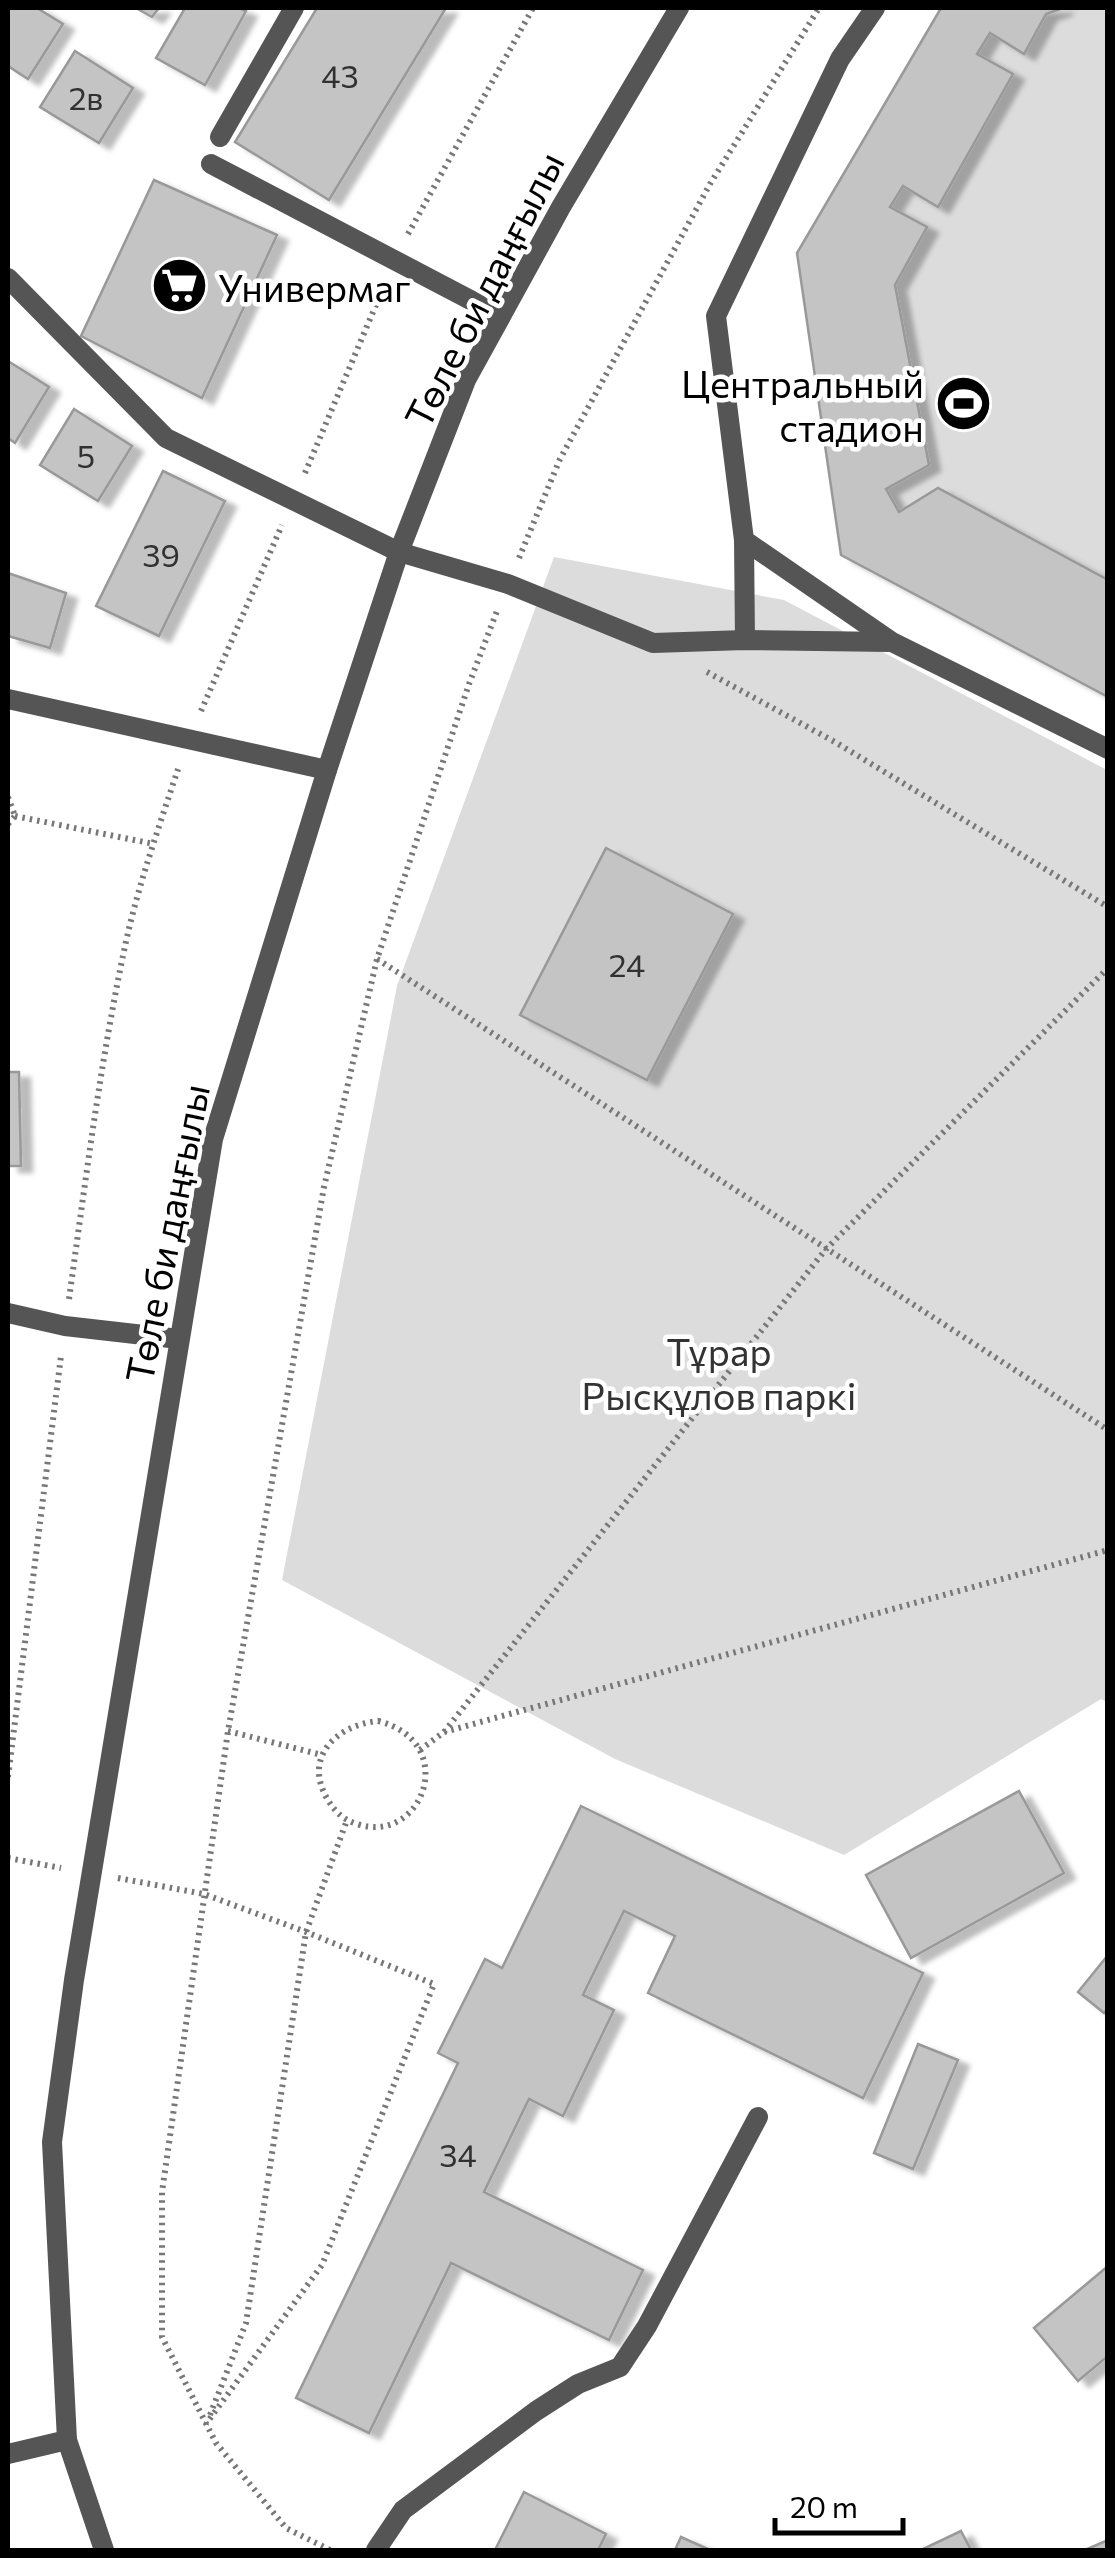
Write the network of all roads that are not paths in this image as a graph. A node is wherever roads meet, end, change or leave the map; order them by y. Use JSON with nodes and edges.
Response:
{"nodes":[{"id":1,"x":294,"y":8,"type":"edge"},
{"id":2,"x":679,"y":8,"type":"edge"},
{"id":3,"x":875,"y":8,"type":"edge"},
{"id":4,"x":220,"y":137,"type":"dead end"},
{"id":5,"x":211,"y":164,"type":"dead end"},
{"id":6,"x":8,"y":278,"type":"edge"},
{"id":7,"x":501,"y":316,"type":"junction"},
{"id":8,"x":744,"y":540,"type":"junction"},
{"id":9,"x":399,"y":552,"type":"junction"},
{"id":10,"x":745,"y":640,"type":"junction"},
{"id":11,"x":892,"y":642,"type":"junction"},
{"id":12,"x":8,"y":699,"type":"edge"},
{"id":13,"x":1108,"y":749,"type":"edge"},
{"id":14,"x":326,"y":770,"type":"junction"},
{"id":15,"x":8,"y":1313,"type":"edge"},
{"id":16,"x":179,"y":1339,"type":"junction"},
{"id":17,"x":758,"y":2117,"type":"dead end"},
{"id":18,"x":68,"y":2440,"type":"junction"},
{"id":19,"x":8,"y":2454,"type":"edge"},
{"id":20,"x":107,"y":2550,"type":"edge"},
{"id":21,"x":376,"y":2550,"type":"edge"}],
"edges":[{"from":1,"to":4,"type":"street"},
{"from":2,"to":7,"type":"street","name":"Төле би даңғылы"},
{"from":3,"to":8,"type":"street"},
{"from":5,"to":7,"type":"street"},
{"from":6,"to":9,"type":"street"},
{"from":7,"to":9,"type":"street","name":"Төле би даңғылы"},
{"from":8,"to":10,"type":"street"},
{"from":8,"to":11,"type":"street"},
{"from":9,"to":10,"type":"street"},
{"from":9,"to":14,"type":"street","name":"Төле би даңғылы"},
{"from":10,"to":11,"type":"street"},
{"from":11,"to":13,"type":"street"},
{"from":12,"to":14,"type":"street"},
{"from":14,"to":16,"type":"street","name":"Төле би даңғылы"},
{"from":15,"to":16,"type":"street"},
{"from":16,"to":18,"type":"street","name":"Төле би даңғылы"},
{"from":17,"to":21,"type":"street"},
{"from":18,"to":19,"type":"street"},
{"from":18,"to":20,"type":"street","name":"Төле би даңғылы"}]}
